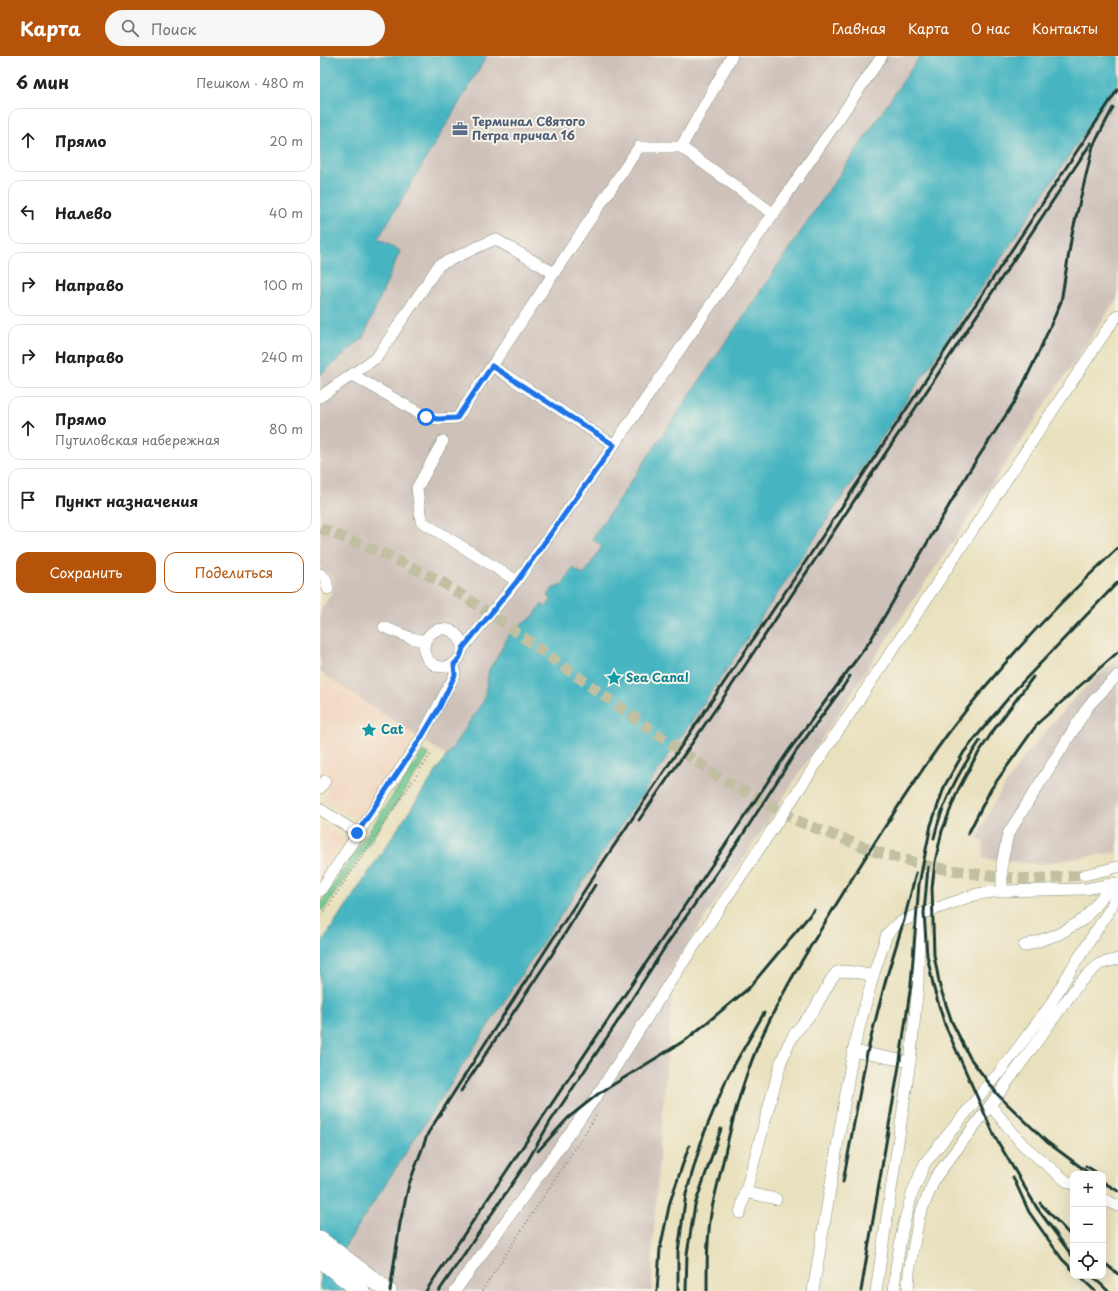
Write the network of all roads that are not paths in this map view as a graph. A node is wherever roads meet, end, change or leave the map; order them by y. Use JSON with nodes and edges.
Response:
{"nodes":[{"id":1,"x":732,"y":56,"type":"edge"},
{"id":2,"x":882,"y":56,"type":"edge"},
{"id":3,"x":681,"y":147,"type":"junction"},
{"id":4,"x":774,"y":214,"type":"junction"},
{"id":5,"x":554,"y":273,"type":"junction"},
{"id":6,"x":1118,"y":315,"type":"edge"},
{"id":7,"x":492,"y":366,"type":"junction"},
{"id":8,"x":352,"y":374,"type":"junction"},
{"id":9,"x":320,"y":397,"type":"edge"},
{"id":10,"x":443,"y":441,"type":"dead end"},
{"id":11,"x":614,"y":445,"type":"junction"},
{"id":12,"x":320,"y":574,"type":"edge"},
{"id":13,"x":517,"y":581,"type":"junction"},
{"id":14,"x":328,"y":589,"type":"dead end"},
{"id":15,"x":384,"y":627,"type":"dead end"},
{"id":16,"x":426,"y":641,"type":"junction"},
{"id":17,"x":463,"y":648,"type":"junction"},
{"id":18,"x":454,"y":664,"type":"junction"},
{"id":19,"x":1118,"y":675,"type":"edge"},
{"id":20,"x":320,"y":809,"type":"edge"},
{"id":21,"x":357,"y":833,"type":"junction"},
{"id":22,"x":1118,"y":867,"type":"edge"},
{"id":23,"x":1084,"y":875,"type":"tunnel mouth"},
{"id":24,"x":1116,"y":884,"type":"edge"},
{"id":25,"x":320,"y":890,"type":"edge"},
{"id":26,"x":1002,"y":891,"type":"junction"},
{"id":27,"x":919,"y":915,"type":"junction"},
{"id":28,"x":1024,"y":946,"type":"dead end"},
{"id":29,"x":1118,"y":959,"type":"edge"},
{"id":30,"x":873,"y":976,"type":"junction"},
{"id":31,"x":853,"y":1050,"type":"junction"},
{"id":32,"x":910,"y":1062,"type":"junction"},
{"id":33,"x":990,"y":1105,"type":"junction"},
{"id":34,"x":1070,"y":1182,"type":"edge"},
{"id":35,"x":745,"y":1192,"type":"junction"},
{"id":36,"x":776,"y":1199,"type":"dead end"},
{"id":37,"x":1106,"y":1200,"type":"edge"},
{"id":38,"x":1118,"y":1206,"type":"edge"},
{"id":39,"x":740,"y":1212,"type":"dead end"},
{"id":40,"x":320,"y":1240,"type":"edge"},
{"id":41,"x":320,"y":1259,"type":"edge"},
{"id":42,"x":361,"y":1291,"type":"edge"},
{"id":43,"x":388,"y":1291,"type":"edge"},
{"id":44,"x":455,"y":1291,"type":"edge"},
{"id":45,"x":813,"y":1291,"type":"edge"},
{"id":46,"x":876,"y":1291,"type":"edge"},
{"id":47,"x":894,"y":1291,"type":"edge"},
{"id":48,"x":908,"y":1291,"type":"edge"}],
"edges":[{"from":1,"to":3,"type":"street"},
{"from":2,"to":4,"type":"street"},
{"from":3,"to":4,"type":"street"},
{"from":3,"to":5,"type":"street"},
{"from":4,"to":11,"type":"street"},
{"from":5,"to":7,"type":"street"},
{"from":5,"to":8,"type":"street"},
{"from":6,"to":44,"type":"street"},
{"from":7,"to":8,"type":"street"},
{"from":7,"to":11,"type":"street"},
{"from":8,"to":9,"type":"street"},
{"from":10,"to":13,"type":"street"},
{"from":11,"to":13,"type":"street"},
{"from":12,"to":14,"type":"street"},
{"from":13,"to":17,"type":"street"},
{"from":15,"to":16,"type":"street"},
{"from":16,"to":17,"type":"street"},
{"from":16,"to":18,"type":"street"},
{"from":17,"to":18,"type":"street"},
{"from":18,"to":21,"type":"street"},
{"from":19,"to":26,"type":"street"},
{"from":20,"to":21,"type":"street"},
{"from":21,"to":25,"type":"street"},
{"from":22,"to":23,"type":"street"},
{"from":24,"to":26,"type":"street"},
{"from":24,"to":28,"type":"street"},
{"from":24,"to":47,"type":"street"},
{"from":26,"to":27,"type":"street"},
{"from":27,"to":30,"type":"street"},
{"from":27,"to":32,"type":"street"},
{"from":29,"to":33,"type":"street"},
{"from":30,"to":31,"type":"street"},
{"from":30,"to":35,"type":"street"},
{"from":31,"to":32,"type":"street"},
{"from":31,"to":45,"type":"street"},
{"from":32,"to":46,"type":"street"},
{"from":33,"to":34,"type":"street"},
{"from":33,"to":48,"type":"street"},
{"from":35,"to":36,"type":"street"},
{"from":35,"to":39,"type":"street"},
{"from":37,"to":38,"type":"street"},
{"from":40,"to":43,"type":"highway"},
{"from":41,"to":42,"type":"highway"}]}
